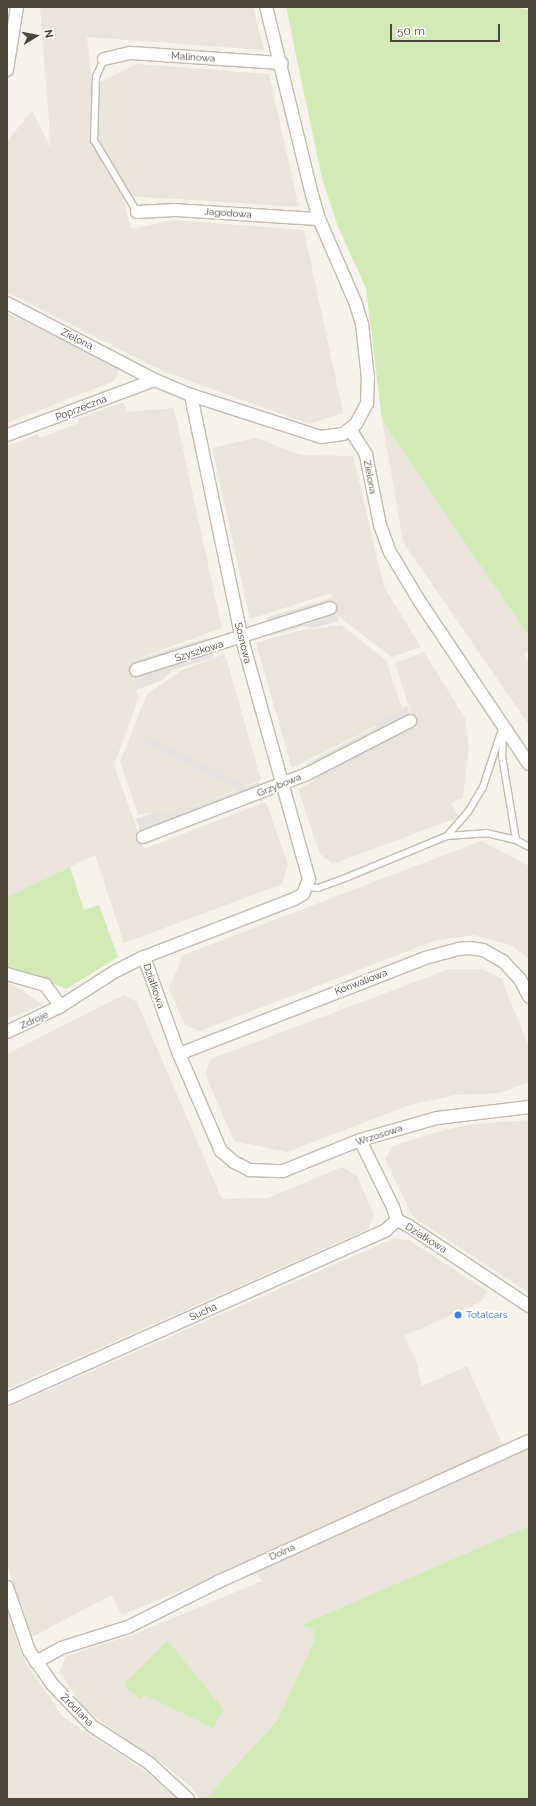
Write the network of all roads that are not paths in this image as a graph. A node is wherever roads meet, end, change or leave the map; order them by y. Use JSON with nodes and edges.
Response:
{"nodes":[{"id":1,"x":17,"y":7,"type":"edge"},
{"id":2,"x":266,"y":7,"type":"edge"},
{"id":3,"x":104,"y":59,"type":"joint"},
{"id":4,"x":282,"y":63,"type":"junction"},
{"id":5,"x":7,"y":70,"type":"edge"},
{"id":6,"x":137,"y":212,"type":"joint"},
{"id":7,"x":319,"y":219,"type":"junction"},
{"id":8,"x":7,"y":303,"type":"edge"},
{"id":9,"x":155,"y":380,"type":"junction"},
{"id":10,"x":191,"y":395,"type":"junction"},
{"id":11,"x":350,"y":429,"type":"junction"},
{"id":12,"x":7,"y":436,"type":"edge"},
{"id":13,"x":330,"y":608,"type":"dead end"},
{"id":14,"x":241,"y":635,"type":"junction"},
{"id":15,"x":136,"y":670,"type":"dead end"},
{"id":16,"x":410,"y":721,"type":"dead end"},
{"id":17,"x":503,"y":726,"type":"junction"},
{"id":18,"x":529,"y":764,"type":"edge"},
{"id":19,"x":283,"y":783,"type":"junction"},
{"id":20,"x":447,"y":836,"type":"junction"},
{"id":21,"x":143,"y":837,"type":"dead end"},
{"id":22,"x":516,"y":840,"type":"junction"},
{"id":23,"x":529,"y":846,"type":"edge"},
{"id":24,"x":307,"y":887,"type":"junction"},
{"id":25,"x":144,"y":957,"type":"junction"},
{"id":26,"x":7,"y":974,"type":"edge"},
{"id":27,"x":529,"y":997,"type":"edge"},
{"id":28,"x":61,"y":1006,"type":"junction"},
{"id":29,"x":7,"y":1032,"type":"edge"},
{"id":30,"x":179,"y":1054,"type":"junction"},
{"id":31,"x":529,"y":1107,"type":"edge"},
{"id":32,"x":360,"y":1140,"type":"junction"},
{"id":33,"x":234,"y":1162,"type":"joint"},
{"id":34,"x":397,"y":1220,"type":"junction"},
{"id":35,"x":529,"y":1306,"type":"edge"},
{"id":36,"x":7,"y":1399,"type":"edge"},
{"id":37,"x":529,"y":1441,"type":"edge"},
{"id":38,"x":7,"y":1587,"type":"edge"},
{"id":39,"x":36,"y":1662,"type":"junction"},
{"id":40,"x":188,"y":1799,"type":"edge"}],
"edges":[{"from":1,"to":5,"type":"street"},
{"from":2,"to":4,"type":"street"},
{"from":3,"to":4,"type":"street","name":"Malinowa"},
{"from":3,"to":6,"type":"lane"},
{"from":4,"to":7,"type":"street"},
{"from":6,"to":7,"type":"street","name":"Jagodowa"},
{"from":7,"to":11,"type":"street"},
{"from":8,"to":9,"type":"street","name":"Zielona"},
{"from":9,"to":10,"type":"street","name":"Zielona"},
{"from":9,"to":12,"type":"street","name":"Poprzeczna"},
{"from":10,"to":11,"type":"street","name":"Zielona"},
{"from":10,"to":14,"type":"street","name":"Sosnowa"},
{"from":11,"to":17,"type":"street","name":"Zielona"},
{"from":13,"to":14,"type":"street","name":"Szyszkowa"},
{"from":14,"to":15,"type":"street","name":"Szyszkowa"},
{"from":14,"to":19,"type":"street","name":"Sosnowa"},
{"from":16,"to":19,"type":"street","name":"Grzybowa"},
{"from":17,"to":18,"type":"street","name":"Zielona"},
{"from":17,"to":20,"type":"lane"},
{"from":17,"to":22,"type":"lane"},
{"from":19,"to":21,"type":"street","name":"Grzybowa"},
{"from":19,"to":24,"type":"street","name":"Sosnowa"},
{"from":20,"to":22,"type":"lane"},
{"from":20,"to":24,"type":"lane"},
{"from":22,"to":23,"type":"lane"},
{"from":24,"to":25,"type":"street"},
{"from":25,"to":28,"type":"street","name":"Działkowa"},
{"from":25,"to":30,"type":"street","name":"Działkowa"},
{"from":26,"to":28,"type":"street"},
{"from":27,"to":30,"type":"street","name":"Konwaliowa"},
{"from":28,"to":29,"type":"street","name":"Zdroje"},
{"from":30,"to":33,"type":"street","name":"Działkowa"},
{"from":31,"to":32,"type":"street","name":"Wrzosowa"},
{"from":32,"to":33,"type":"street","name":"Wrzosowa"},
{"from":32,"to":34,"type":"street","name":"Działkowa"},
{"from":34,"to":35,"type":"street","name":"Działkowa"},
{"from":34,"to":36,"type":"street","name":"Sucha"},
{"from":37,"to":39,"type":"street","name":"Dolna"},
{"from":38,"to":39,"type":"street","name":"Źródlana"},
{"from":39,"to":40,"type":"street","name":"Źródlana"}]}
